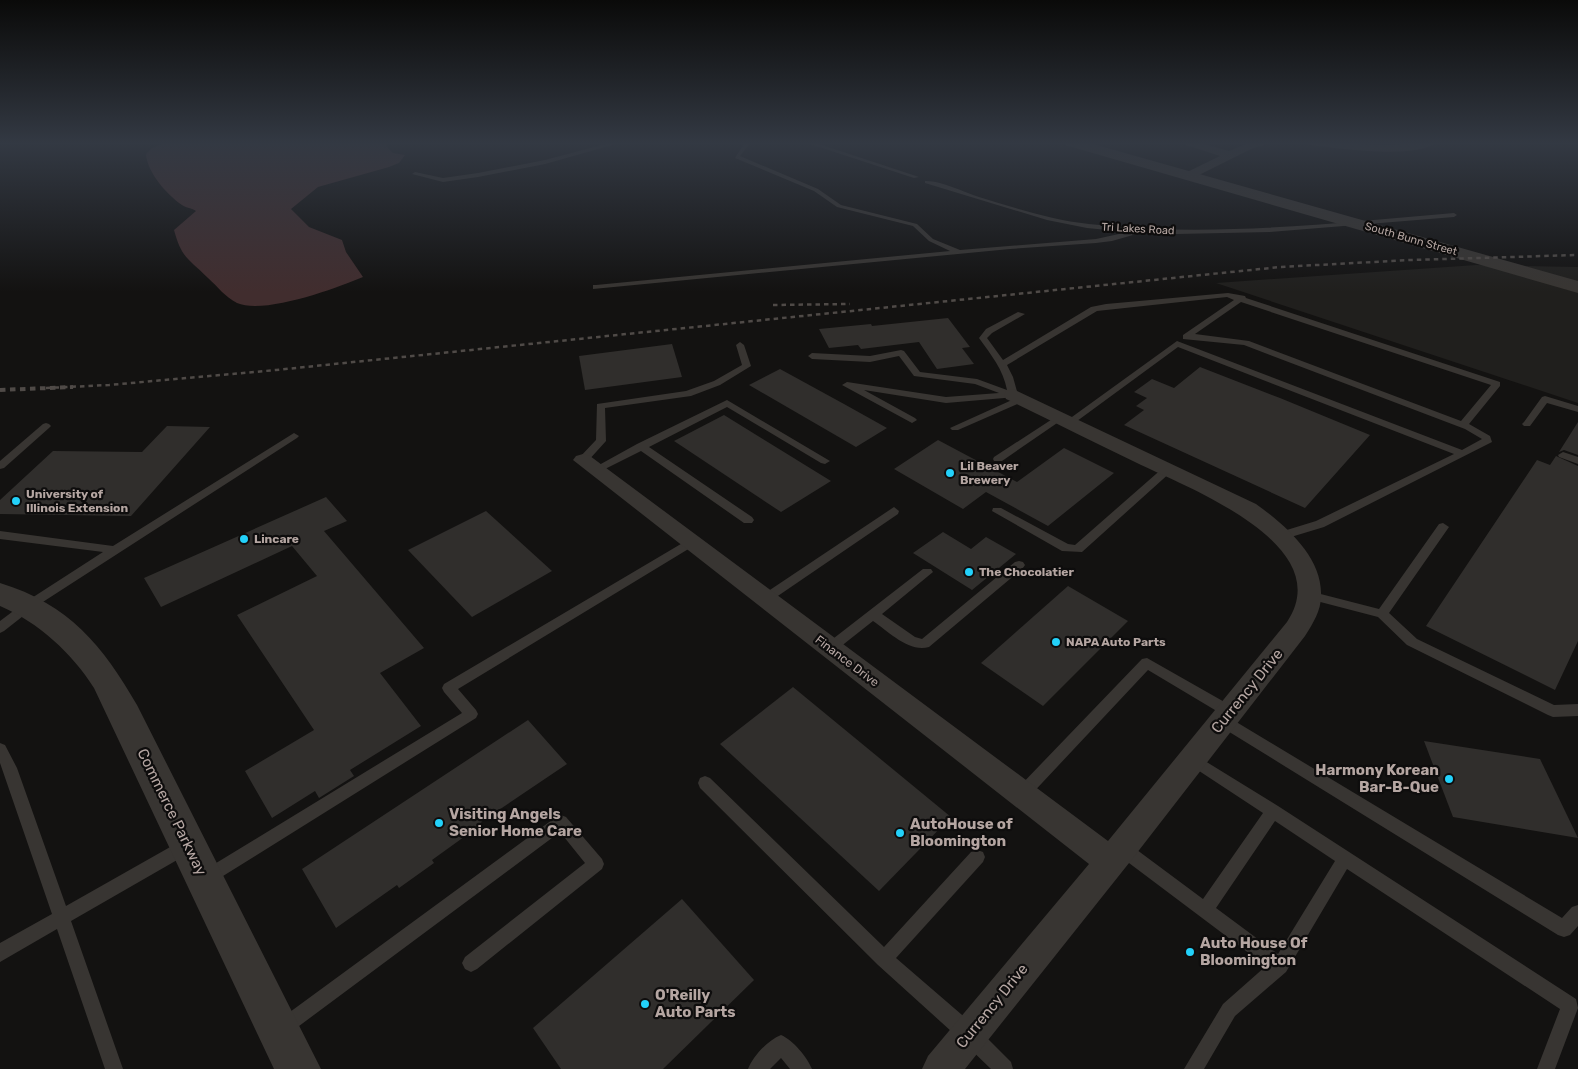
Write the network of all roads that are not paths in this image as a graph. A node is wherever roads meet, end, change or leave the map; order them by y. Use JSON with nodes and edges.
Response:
{"nodes":[{"id":1,"x":819,"y":192,"type":"edge"},
{"id":2,"x":960,"y":192,"type":"edge"},
{"id":3,"x":1247,"y":192,"type":"edge"},
{"id":4,"x":1454,"y":215,"type":"dead end"},
{"id":5,"x":1354,"y":222,"type":"junction"},
{"id":6,"x":1139,"y":231,"type":"junction"},
{"id":7,"x":959,"y":252,"type":"junction"},
{"id":8,"x":1578,"y":286,"type":"edge"},
{"id":9,"x":596,"y":287,"type":"dead end"},
{"id":10,"x":1242,"y":298,"type":"junction"},
{"id":11,"x":1021,"y":314,"type":"dead end"},
{"id":12,"x":1188,"y":336,"type":"junction"},
{"id":13,"x":1177,"y":344,"type":"junction"},
{"id":14,"x":740,"y":345,"type":"dead end"},
{"id":15,"x":812,"y":356,"type":"dead end"},
{"id":16,"x":1002,"y":364,"type":"junction"},
{"id":17,"x":1017,"y":397,"type":"junction"},
{"id":18,"x":1578,"y":409,"type":"edge"},
{"id":19,"x":912,"y":420,"type":"dead end"},
{"id":20,"x":1065,"y":420,"type":"junction"},
{"id":21,"x":1527,"y":424,"type":"dead end"},
{"id":22,"x":1463,"y":425,"type":"junction"},
{"id":23,"x":46,"y":426,"type":"dead end"},
{"id":24,"x":954,"y":428,"type":"dead end"},
{"id":25,"x":294,"y":436,"type":"dead end"},
{"id":26,"x":641,"y":446,"type":"junction"},
{"id":27,"x":1463,"y":454,"type":"junction"},
{"id":28,"x":1562,"y":455,"type":"dead end"},
{"id":29,"x":998,"y":459,"type":"dead end"},
{"id":30,"x":825,"y":461,"type":"dead end"},
{"id":31,"x":1578,"y":461,"type":"edge"},
{"id":32,"x":589,"y":465,"type":"junction"},
{"id":33,"x":0,"y":466,"type":"edge"},
{"id":34,"x":1168,"y":469,"type":"junction"},
{"id":35,"x":894,"y":511,"type":"dead end"},
{"id":36,"x":997,"y":511,"type":"dead end"},
{"id":37,"x":748,"y":520,"type":"dead end"},
{"id":38,"x":1443,"y":527,"type":"dead end"},
{"id":39,"x":0,"y":536,"type":"edge"},
{"id":40,"x":1281,"y":536,"type":"junction"},
{"id":41,"x":690,"y":542,"type":"junction"},
{"id":42,"x":114,"y":550,"type":"junction"},
{"id":43,"x":1019,"y":565,"type":"dead end"},
{"id":44,"x":927,"y":572,"type":"dead end"},
{"id":45,"x":1308,"y":595,"type":"junction"},
{"id":46,"x":765,"y":599,"type":"junction"},
{"id":47,"x":14,"y":600,"type":"edge"},
{"id":48,"x":873,"y":614,"type":"junction"},
{"id":49,"x":1382,"y":614,"type":"junction"},
{"id":50,"x":0,"y":628,"type":"edge"},
{"id":51,"x":830,"y":648,"type":"junction"},
{"id":52,"x":1578,"y":710,"type":"edge"},
{"id":53,"x":1226,"y":716,"type":"junction"},
{"id":54,"x":0,"y":749,"type":"edge"},
{"id":55,"x":1192,"y":759,"type":"junction"},
{"id":56,"x":705,"y":783,"type":"dead end"},
{"id":57,"x":1022,"y":794,"type":"junction"},
{"id":58,"x":1273,"y":811,"type":"junction"},
{"id":59,"x":189,"y":845,"type":"junction"},
{"id":60,"x":1116,"y":855,"type":"junction"},
{"id":61,"x":977,"y":857,"type":"dead end"},
{"id":62,"x":1345,"y":858,"type":"junction"},
{"id":63,"x":205,"y":878,"type":"junction"},
{"id":64,"x":1205,"y":910,"type":"junction"},
{"id":65,"x":1578,"y":913,"type":"edge"},
{"id":66,"x":62,"y":918,"type":"junction"},
{"id":67,"x":0,"y":954,"type":"edge"},
{"id":68,"x":884,"y":959,"type":"junction"},
{"id":69,"x":472,"y":963,"type":"dead end"},
{"id":70,"x":1280,"y":966,"type":"junction"},
{"id":71,"x":279,"y":1030,"type":"junction"},
{"id":72,"x":969,"y":1034,"type":"junction"},
{"id":73,"x":114,"y":1069,"type":"edge"},
{"id":74,"x":298,"y":1069,"type":"edge"},
{"id":75,"x":757,"y":1069,"type":"edge"},
{"id":76,"x":803,"y":1069,"type":"edge"},
{"id":77,"x":941,"y":1069,"type":"edge"},
{"id":78,"x":1004,"y":1069,"type":"edge"},
{"id":79,"x":1193,"y":1069,"type":"edge"},
{"id":80,"x":1546,"y":1069,"type":"edge"}],
"edges":[{"from":1,"to":7,"type":"lane"},
{"from":2,"to":6,"type":"lane","name":"Tri Lakes Road"},
{"from":3,"to":5,"type":"street","name":"South Bunn Street"},
{"from":4,"to":5,"type":"lane","name":"Tri Lakes Road"},
{"from":5,"to":6,"type":"lane","name":"Tri Lakes Road"},
{"from":5,"to":8,"type":"street","name":"South Bunn Street"},
{"from":6,"to":7,"type":"lane"},
{"from":7,"to":9,"type":"lane"},
{"from":10,"to":12,"type":"lane"},
{"from":10,"to":16,"type":"lane"},
{"from":10,"to":22,"type":"lane"},
{"from":11,"to":16,"type":"lane"},
{"from":12,"to":13,"type":"lane"},
{"from":12,"to":22,"type":"lane"},
{"from":13,"to":20,"type":"lane"},
{"from":13,"to":27,"type":"lane"},
{"from":14,"to":32,"type":"lane"},
{"from":15,"to":17,"type":"lane"},
{"from":16,"to":17,"type":"lane"},
{"from":17,"to":19,"type":"lane"},
{"from":17,"to":20,"type":"street","name":"Currency Drive"},
{"from":17,"to":24,"type":"lane"},
{"from":18,"to":21,"type":"lane"},
{"from":20,"to":29,"type":"lane"},
{"from":20,"to":34,"type":"street","name":"Currency Drive"},
{"from":22,"to":27,"type":"lane"},
{"from":23,"to":33,"type":"lane"},
{"from":25,"to":42,"type":"lane"},
{"from":26,"to":30,"type":"lane"},
{"from":26,"to":32,"type":"lane"},
{"from":26,"to":37,"type":"lane"},
{"from":27,"to":40,"type":"lane"},
{"from":28,"to":31,"type":"lane"},
{"from":32,"to":41,"type":"street","name":"Finance Drive"},
{"from":34,"to":36,"type":"lane"},
{"from":34,"to":40,"type":"street","name":"Currency Drive"},
{"from":35,"to":46,"type":"lane"},
{"from":38,"to":49,"type":"lane"},
{"from":39,"to":42,"type":"lane"},
{"from":40,"to":45,"type":"street","name":"Currency Drive"},
{"from":41,"to":46,"type":"street","name":"Finance Drive"},
{"from":41,"to":63,"type":"lane"},
{"from":42,"to":47,"type":"lane"},
{"from":43,"to":48,"type":"lane"},
{"from":44,"to":48,"type":"lane"},
{"from":45,"to":49,"type":"lane"},
{"from":45,"to":53,"type":"street","name":"Currency Drive"},
{"from":46,"to":51,"type":"street","name":"Finance Drive"},
{"from":47,"to":50,"type":"lane"},
{"from":47,"to":59,"type":"street","name":"Commerce Parkway"},
{"from":48,"to":51,"type":"lane"},
{"from":49,"to":52,"type":"lane"},
{"from":51,"to":57,"type":"street","name":"Finance Drive"},
{"from":53,"to":55,"type":"street","name":"Currency Drive"},
{"from":53,"to":57,"type":"lane"},
{"from":53,"to":65,"type":"lane"},
{"from":54,"to":66,"type":"lane"},
{"from":55,"to":58,"type":"lane"},
{"from":55,"to":60,"type":"street","name":"Currency Drive"},
{"from":56,"to":68,"type":"lane"},
{"from":57,"to":60,"type":"street","name":"Finance Drive"},
{"from":58,"to":62,"type":"lane"},
{"from":58,"to":64,"type":"lane"},
{"from":59,"to":63,"type":"street","name":"Commerce Parkway"},
{"from":59,"to":66,"type":"lane"},
{"from":60,"to":64,"type":"lane"},
{"from":60,"to":72,"type":"street","name":"Currency Drive"},
{"from":61,"to":68,"type":"lane"},
{"from":62,"to":70,"type":"lane"},
{"from":62,"to":80,"type":"lane"},
{"from":63,"to":71,"type":"street","name":"Commerce Parkway"},
{"from":64,"to":70,"type":"lane"},
{"from":66,"to":67,"type":"lane"},
{"from":66,"to":73,"type":"lane"},
{"from":68,"to":72,"type":"lane"},
{"from":69,"to":71,"type":"lane"},
{"from":70,"to":79,"type":"lane"},
{"from":71,"to":74,"type":"street","name":"Commerce Parkway"},
{"from":72,"to":77,"type":"street","name":"Currency Drive"},
{"from":72,"to":78,"type":"lane"},
{"from":75,"to":76,"type":"lane"}]}
